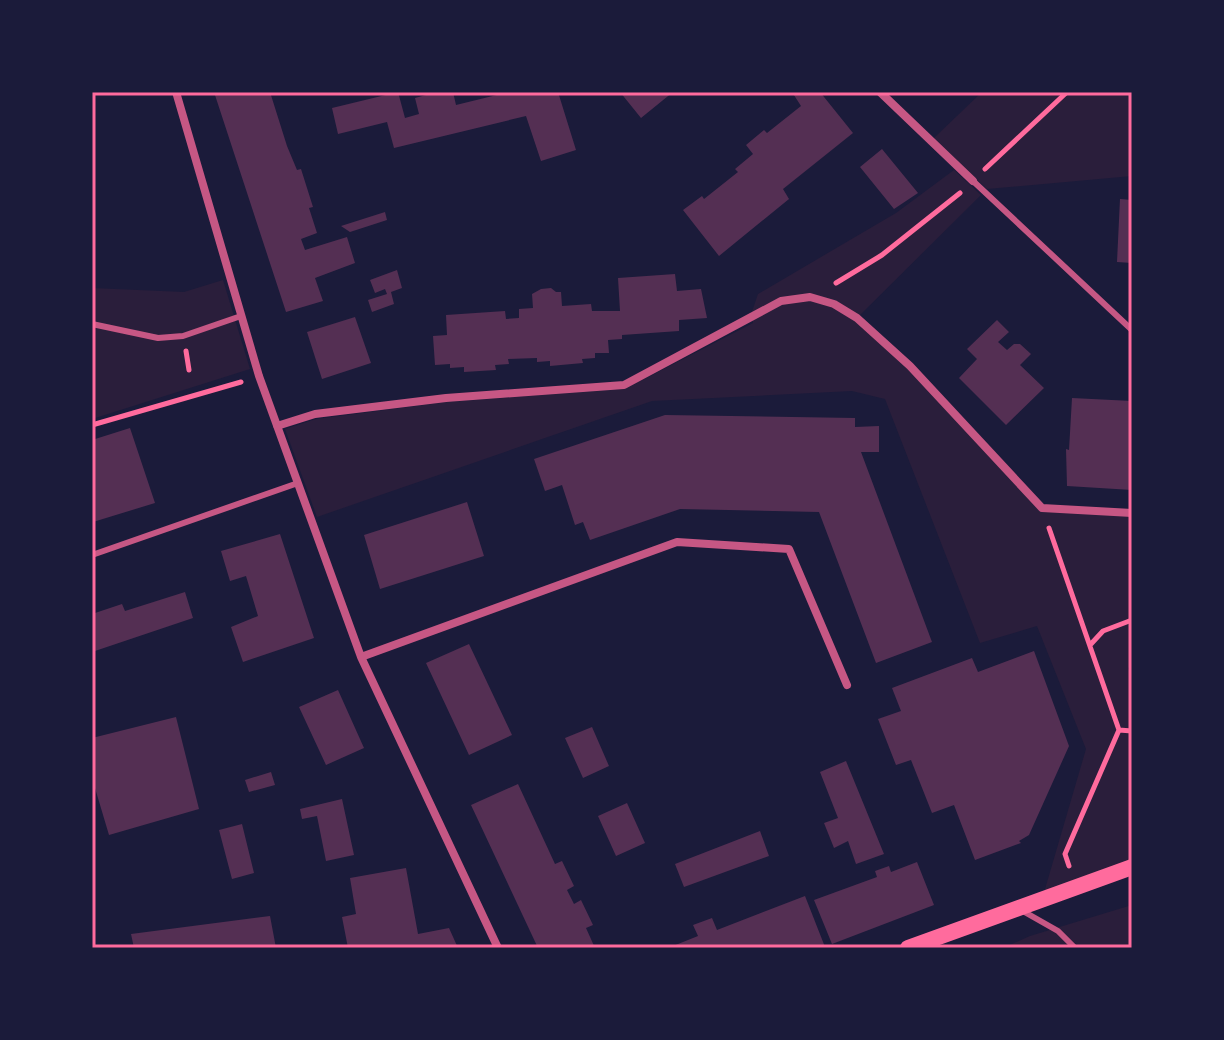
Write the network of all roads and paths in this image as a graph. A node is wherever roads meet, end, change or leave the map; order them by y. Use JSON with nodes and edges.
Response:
{"nodes":[{"id":1,"x":176,"y":92,"type":"edge"},
{"id":2,"x":880,"y":92,"type":"edge"},
{"id":3,"x":1067,"y":92,"type":"edge"},
{"id":4,"x":973,"y":181,"type":"junction"},
{"id":5,"x":810,"y":297,"type":"junction"},
{"id":6,"x":241,"y":316,"type":"junction"},
{"id":7,"x":92,"y":324,"type":"edge"},
{"id":8,"x":1132,"y":330,"type":"edge"},
{"id":9,"x":259,"y":376,"type":"junction"},
{"id":10,"x":92,"y":425,"type":"edge"},
{"id":11,"x":277,"y":426,"type":"junction"},
{"id":12,"x":298,"y":483,"type":"junction"},
{"id":13,"x":1042,"y":508,"type":"junction"},
{"id":14,"x":1132,"y":513,"type":"edge"},
{"id":15,"x":92,"y":555,"type":"edge"},
{"id":16,"x":1132,"y":620,"type":"edge"},
{"id":17,"x":1091,"y":644,"type":"junction"},
{"id":18,"x":361,"y":657,"type":"junction"},
{"id":19,"x":847,"y":685,"type":"dead end"},
{"id":20,"x":1119,"y":730,"type":"junction"},
{"id":21,"x":1132,"y":731,"type":"edge"},
{"id":22,"x":1132,"y":867,"type":"edge"},
{"id":23,"x":1077,"y":887,"type":"junction"},
{"id":24,"x":1017,"y":908,"type":"junction"},
{"id":25,"x":498,"y":948,"type":"edge"},
{"id":26,"x":908,"y":948,"type":"edge"},
{"id":27,"x":1075,"y":948,"type":"edge"}],
"edges":[{"from":1,"to":6,"type":"street"},
{"from":2,"to":4,"type":"street"},
{"from":3,"to":4,"type":"path"},
{"from":4,"to":5,"type":"path"},
{"from":4,"to":8,"type":"lane"},
{"from":5,"to":11,"type":"street"},
{"from":5,"to":13,"type":"street"},
{"from":6,"to":7,"type":"lane"},
{"from":6,"to":9,"type":"street"},
{"from":9,"to":10,"type":"path"},
{"from":9,"to":11,"type":"street"},
{"from":11,"to":12,"type":"street"},
{"from":12,"to":15,"type":"lane"},
{"from":12,"to":18,"type":"street"},
{"from":13,"to":14,"type":"street"},
{"from":13,"to":17,"type":"path"},
{"from":16,"to":17,"type":"path"},
{"from":17,"to":20,"type":"path"},
{"from":18,"to":19,"type":"street"},
{"from":18,"to":25,"type":"street"},
{"from":20,"to":21,"type":"path"},
{"from":20,"to":23,"type":"path"},
{"from":22,"to":23,"type":"main road"},
{"from":23,"to":24,"type":"main road"},
{"from":24,"to":26,"type":"main road"},
{"from":24,"to":27,"type":"lane"}]}
